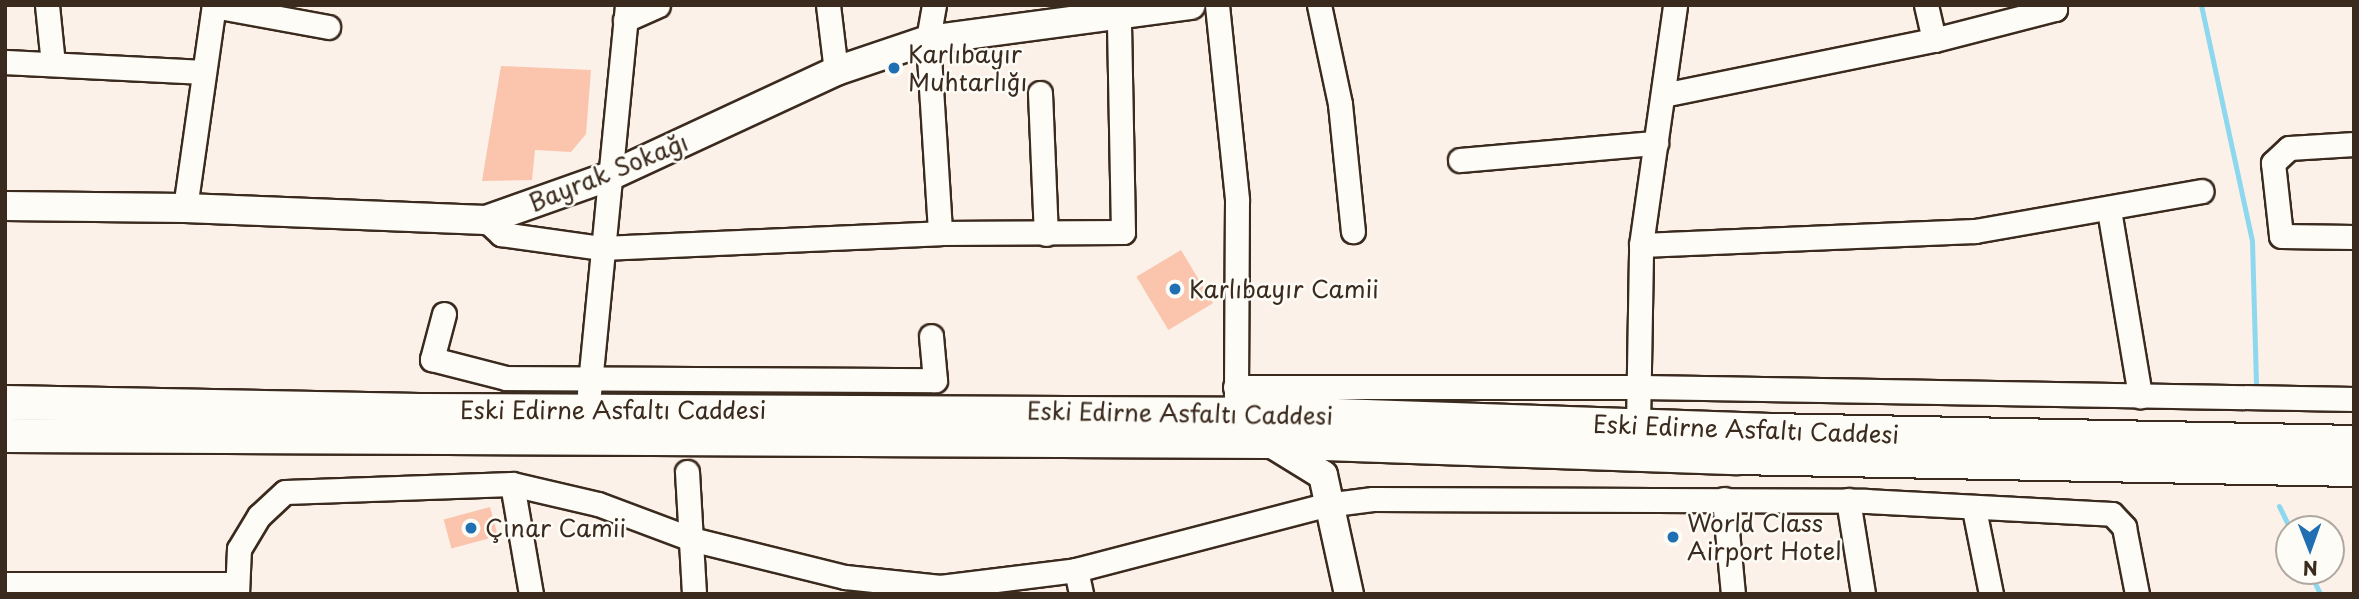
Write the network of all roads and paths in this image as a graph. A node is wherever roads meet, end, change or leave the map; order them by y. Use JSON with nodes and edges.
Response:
{"nodes":[{"id":1,"x":47,"y":5,"type":"edge"},
{"id":2,"x":214,"y":5,"type":"edge"},
{"id":3,"x":659,"y":5,"type":"edge"},
{"id":4,"x":828,"y":5,"type":"edge"},
{"id":5,"x":934,"y":5,"type":"edge"},
{"id":6,"x":1191,"y":5,"type":"edge"},
{"id":7,"x":1217,"y":5,"type":"edge"},
{"id":8,"x":1319,"y":5,"type":"edge"},
{"id":9,"x":1675,"y":5,"type":"edge"},
{"id":10,"x":1926,"y":5,"type":"edge"},
{"id":11,"x":2054,"y":5,"type":"edge"},
{"id":12,"x":626,"y":13,"type":"edge"},
{"id":13,"x":1119,"y":14,"type":"junction"},
{"id":14,"x":328,"y":27,"type":"dead end"},
{"id":15,"x":928,"y":40,"type":"junction"},
{"id":16,"x":1934,"y":40,"type":"junction"},
{"id":17,"x":5,"y":62,"type":"edge"},
{"id":18,"x":53,"y":64,"type":"junction"},
{"id":19,"x":836,"y":71,"type":"junction"},
{"id":20,"x":204,"y":72,"type":"junction"},
{"id":21,"x":1040,"y":93,"type":"dead end"},
{"id":22,"x":1663,"y":95,"type":"junction"},
{"id":23,"x":1656,"y":143,"type":"junction"},
{"id":24,"x":2354,"y":144,"type":"edge"},
{"id":25,"x":1460,"y":160,"type":"dead end"},
{"id":26,"x":610,"y":176,"type":"junction"},
{"id":27,"x":2200,"y":191,"type":"dead end"},
{"id":28,"x":5,"y":206,"type":"edge"},
{"id":29,"x":185,"y":208,"type":"junction"},
{"id":30,"x":2109,"y":210,"type":"junction"},
{"id":31,"x":486,"y":220,"type":"junction"},
{"id":32,"x":1353,"y":231,"type":"dead end"},
{"id":33,"x":940,"y":233,"type":"junction"},
{"id":34,"x":1046,"y":234,"type":"junction"},
{"id":35,"x":2354,"y":237,"type":"edge"},
{"id":36,"x":1641,"y":245,"type":"junction"},
{"id":37,"x":602,"y":248,"type":"junction"},
{"id":38,"x":444,"y":314,"type":"dead end"},
{"id":39,"x":932,"y":336,"type":"dead end"},
{"id":40,"x":590,"y":378,"type":"junction"},
{"id":41,"x":5,"y":379,"type":"edge"},
{"id":42,"x":1640,"y":387,"type":"junction"},
{"id":43,"x":2140,"y":396,"type":"junction"},
{"id":44,"x":2354,"y":399,"type":"edge"},
{"id":45,"x":1236,"y":400,"type":"junction"},
{"id":46,"x":5,"y":402,"type":"edge"},
{"id":47,"x":246,"y":405,"type":"junction"},
{"id":48,"x":587,"y":411,"type":"junction"},
{"id":49,"x":1637,"y":425,"type":"junction"},
{"id":50,"x":5,"y":435,"type":"edge"},
{"id":51,"x":199,"y":438,"type":"junction"},
{"id":52,"x":1268,"y":441,"type":"junction"},
{"id":53,"x":2354,"y":442,"type":"edge"},
{"id":54,"x":1367,"y":444,"type":"junction"},
{"id":55,"x":5,"y":453,"type":"edge"},
{"id":56,"x":2354,"y":469,"type":"edge"},
{"id":57,"x":687,"y":472,"type":"dead end"},
{"id":58,"x":1323,"y":475,"type":"junction"},
{"id":59,"x":512,"y":484,"type":"junction"},
{"id":60,"x":1724,"y":499,"type":"junction"},
{"id":61,"x":1848,"y":500,"type":"junction"},
{"id":62,"x":1326,"y":505,"type":"junction"},
{"id":63,"x":1974,"y":509,"type":"junction"},
{"id":64,"x":691,"y":539,"type":"junction"},
{"id":65,"x":1076,"y":570,"type":"junction"},
{"id":66,"x":5,"y":583,"type":"edge"},
{"id":67,"x":93,"y":589,"type":"edge"},
{"id":68,"x":237,"y":589,"type":"edge"},
{"id":69,"x":1726,"y":593,"type":"edge"},
{"id":70,"x":531,"y":594,"type":"edge"},
{"id":71,"x":694,"y":594,"type":"edge"},
{"id":72,"x":1081,"y":594,"type":"edge"},
{"id":73,"x":1349,"y":594,"type":"edge"},
{"id":74,"x":1863,"y":594,"type":"edge"},
{"id":75,"x":1992,"y":594,"type":"edge"},
{"id":76,"x":2137,"y":594,"type":"edge"}],
"edges":[{"from":1,"to":18,"type":"street"},
{"from":2,"to":14,"type":"street"},
{"from":2,"to":20,"type":"street"},
{"from":3,"to":12,"type":"street"},
{"from":4,"to":19,"type":"street"},
{"from":5,"to":15,"type":"street"},
{"from":6,"to":13,"type":"main road","name":"Bayrak Sokağı"},
{"from":7,"to":45,"type":"street"},
{"from":8,"to":32,"type":"street"},
{"from":9,"to":22,"type":"street"},
{"from":10,"to":16,"type":"street"},
{"from":11,"to":16,"type":"street"},
{"from":12,"to":26,"type":"street"},
{"from":13,"to":15,"type":"main road","name":"Bayrak Sokağı"},
{"from":13,"to":34,"type":"street"},
{"from":15,"to":19,"type":"main road","name":"Bayrak Sokağı"},
{"from":15,"to":33,"type":"street"},
{"from":16,"to":22,"type":"street"},
{"from":17,"to":18,"type":"street"},
{"from":18,"to":20,"type":"street"},
{"from":19,"to":26,"type":"main road","name":"Bayrak Sokağı"},
{"from":20,"to":29,"type":"street"},
{"from":21,"to":34,"type":"street"},
{"from":22,"to":23,"type":"street"},
{"from":23,"to":25,"type":"street"},
{"from":23,"to":36,"type":"street"},
{"from":24,"to":35,"type":"street"},
{"from":26,"to":31,"type":"main road","name":"Bayrak Sokağı"},
{"from":26,"to":37,"type":"street"},
{"from":27,"to":30,"type":"street"},
{"from":28,"to":29,"type":"main road","name":"Bayrak Sokağı"},
{"from":29,"to":31,"type":"main road","name":"Bayrak Sokağı"},
{"from":30,"to":36,"type":"street"},
{"from":30,"to":43,"type":"street"},
{"from":31,"to":37,"type":"street"},
{"from":33,"to":34,"type":"street"},
{"from":33,"to":37,"type":"street"},
{"from":36,"to":42,"type":"street"},
{"from":37,"to":40,"type":"street"},
{"from":38,"to":40,"type":"street","name":"Eski Edirne Asfaltı Caddesi"},
{"from":39,"to":40,"type":"street","name":"Eski Edirne Asfaltı Caddesi"},
{"from":40,"to":48,"type":"street"},
{"from":41,"to":47,"type":"highway"},
{"from":42,"to":43,"type":"street","name":"Eski Edirne Asfaltı Caddesi"},
{"from":42,"to":45,"type":"street","name":"Eski Edirne Asfaltı Caddesi"},
{"from":42,"to":49,"type":"street"},
{"from":43,"to":44,"type":"street","name":"Eski Edirne Asfaltı Caddesi"},
{"from":45,"to":48,"type":"highway","name":"Eski Edirne Asfaltı Caddesi"},
{"from":45,"to":49,"type":"highway","name":"Eski Edirne Asfaltı Caddesi"},
{"from":46,"to":47,"type":"highway","name":"Eski Edirne Asfaltı Caddesi"},
{"from":47,"to":48,"type":"highway","name":"Eski Edirne Asfaltı Caddesi"},
{"from":49,"to":53,"type":"highway","name":"Eski Edirne Asfaltı Caddesi"},
{"from":50,"to":51,"type":"highway","name":"Eski Edirne Asfaltı Caddesi"},
{"from":51,"to":52,"type":"highway","name":"Eski Edirne Asfaltı Caddesi"},
{"from":51,"to":55,"type":"highway"},
{"from":52,"to":54,"type":"highway","name":"Eski Edirne Asfaltı Caddesi"},
{"from":52,"to":58,"type":"main road"},
{"from":54,"to":56,"type":"highway","name":"Eski Edirne Asfaltı Caddesi"},
{"from":54,"to":58,"type":"main road"},
{"from":57,"to":64,"type":"street"},
{"from":58,"to":62,"type":"main road"},
{"from":59,"to":64,"type":"street"},
{"from":59,"to":68,"type":"street"},
{"from":59,"to":70,"type":"street"},
{"from":60,"to":61,"type":"street"},
{"from":60,"to":62,"type":"street"},
{"from":60,"to":69,"type":"street"},
{"from":61,"to":63,"type":"street"},
{"from":61,"to":74,"type":"street"},
{"from":62,"to":65,"type":"street"},
{"from":62,"to":73,"type":"main road"},
{"from":63,"to":75,"type":"street"},
{"from":63,"to":76,"type":"street"},
{"from":64,"to":65,"type":"street"},
{"from":64,"to":71,"type":"street"},
{"from":65,"to":72,"type":"street"},
{"from":66,"to":67,"type":"street"},
{"from":67,"to":68,"type":"street"}]}
